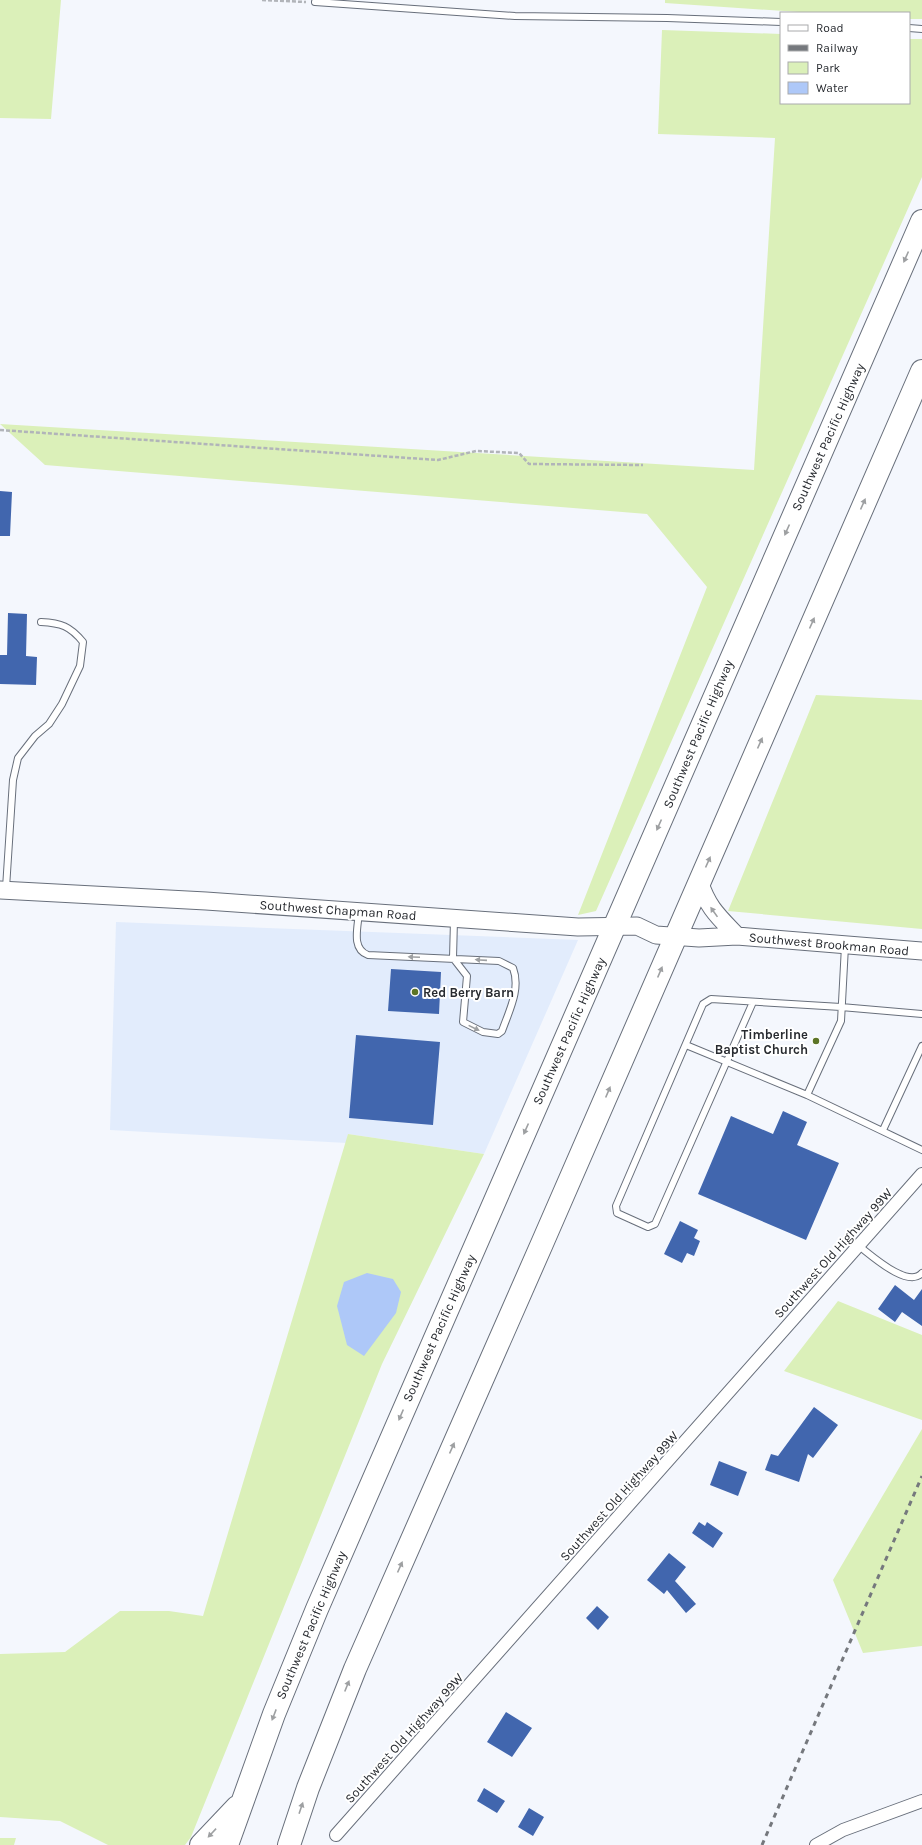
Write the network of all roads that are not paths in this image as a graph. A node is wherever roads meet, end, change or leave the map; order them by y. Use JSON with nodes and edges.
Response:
{"nodes":[{"id":1,"x":315,"y":2,"type":"road end"},
{"id":2,"x":780,"y":22,"type":"edge"},
{"id":3,"x":910,"y":28,"type":"edge"},
{"id":4,"x":922,"y":29,"type":"edge"},
{"id":5,"x":922,"y":221,"type":"edge"},
{"id":6,"x":922,"y":371,"type":"edge"},
{"id":7,"x":41,"y":622,"type":"dead end"},
{"id":8,"x":699,"y":881,"type":"junction"},
{"id":9,"x":3,"y":890,"type":"edge"},
{"id":10,"x":359,"y":912,"type":"junction"},
{"id":11,"x":454,"y":918,"type":"junction"},
{"id":12,"x":615,"y":927,"type":"junction"},
{"id":13,"x":675,"y":936,"type":"junction"},
{"id":14,"x":737,"y":936,"type":"junction"},
{"id":15,"x":845,"y":944,"type":"junction"},
{"id":16,"x":922,"y":951,"type":"edge"},
{"id":17,"x":453,"y":958,"type":"junction"},
{"id":18,"x":753,"y":1002,"type":"junction"},
{"id":19,"x":841,"y":1007,"type":"junction"},
{"id":20,"x":922,"y":1014,"type":"edge"},
{"id":21,"x":686,"y":1045,"type":"junction"},
{"id":22,"x":922,"y":1046,"type":"edge"},
{"id":23,"x":727,"y":1062,"type":"junction"},
{"id":24,"x":807,"y":1095,"type":"junction"},
{"id":25,"x":883,"y":1130,"type":"junction"},
{"id":26,"x":922,"y":1150,"type":"edge"},
{"id":27,"x":922,"y":1174,"type":"edge"},
{"id":28,"x":859,"y":1246,"type":"junction"},
{"id":29,"x":922,"y":1273,"type":"edge"},
{"id":30,"x":922,"y":1801,"type":"edge"},
{"id":31,"x":242,"y":1802,"type":"junction"},
{"id":32,"x":336,"y":1836,"type":"dead end"},
{"id":33,"x":201,"y":1845,"type":"edge"},
{"id":34,"x":227,"y":1845,"type":"edge"},
{"id":35,"x":289,"y":1845,"type":"edge"},
{"id":36,"x":816,"y":1845,"type":"edge"}],
"edges":[{"from":1,"to":2,"type":"lane"},
{"from":3,"to":4,"type":"lane"},
{"from":5,"to":12,"type":"highway","name":"Southwest Pacific Highway","one_way":true},
{"from":8,"to":6,"type":"highway","one_way":true},
{"from":7,"to":9,"type":"lane"},
{"from":8,"to":13,"type":"highway"},
{"from":14,"to":8,"type":"street","name":"Southwest Brookman Road","one_way":true},
{"from":9,"to":10,"type":"street","name":"Southwest Chapman Road"},
{"from":10,"to":11,"type":"street","name":"Southwest Chapman Road"},
{"from":17,"to":10,"type":"lane","one_way":true},
{"from":11,"to":12,"type":"street","name":"Southwest Chapman Road"},
{"from":11,"to":17,"type":"lane"},
{"from":12,"to":13,"type":"street","name":"Southwest Chapman Road"},
{"from":12,"to":31,"type":"highway","name":"Southwest Pacific Highway","one_way":true},
{"from":13,"to":14,"type":"street","name":"Southwest Brookman Road"},
{"from":35,"to":13,"type":"highway","one_way":true},
{"from":14,"to":15,"type":"street","name":"Southwest Brookman Road"},
{"from":15,"to":16,"type":"street","name":"Southwest Brookman Road"},
{"from":15,"to":19,"type":"lane"},
{"from":17,"to":17,"type":"lane","one_way":true},
{"from":18,"to":19,"type":"lane"},
{"from":18,"to":21,"type":"lane"},
{"from":18,"to":23,"type":"lane"},
{"from":19,"to":20,"type":"lane"},
{"from":19,"to":24,"type":"lane"},
{"from":21,"to":23,"type":"lane"},
{"from":21,"to":23,"type":"lane"},
{"from":22,"to":25,"type":"lane"},
{"from":23,"to":24,"type":"lane"},
{"from":24,"to":25,"type":"lane"},
{"from":25,"to":26,"type":"lane"},
{"from":27,"to":28,"type":"street","name":"Southwest Old Highway 99W"},
{"from":28,"to":29,"type":"lane"},
{"from":28,"to":32,"type":"street","name":"Southwest Old Highway 99W"},
{"from":30,"to":36,"type":"street"},
{"from":31,"to":33,"type":"highway","one_way":true},
{"from":31,"to":34,"type":"highway","name":"Southwest Pacific Highway"}]}
